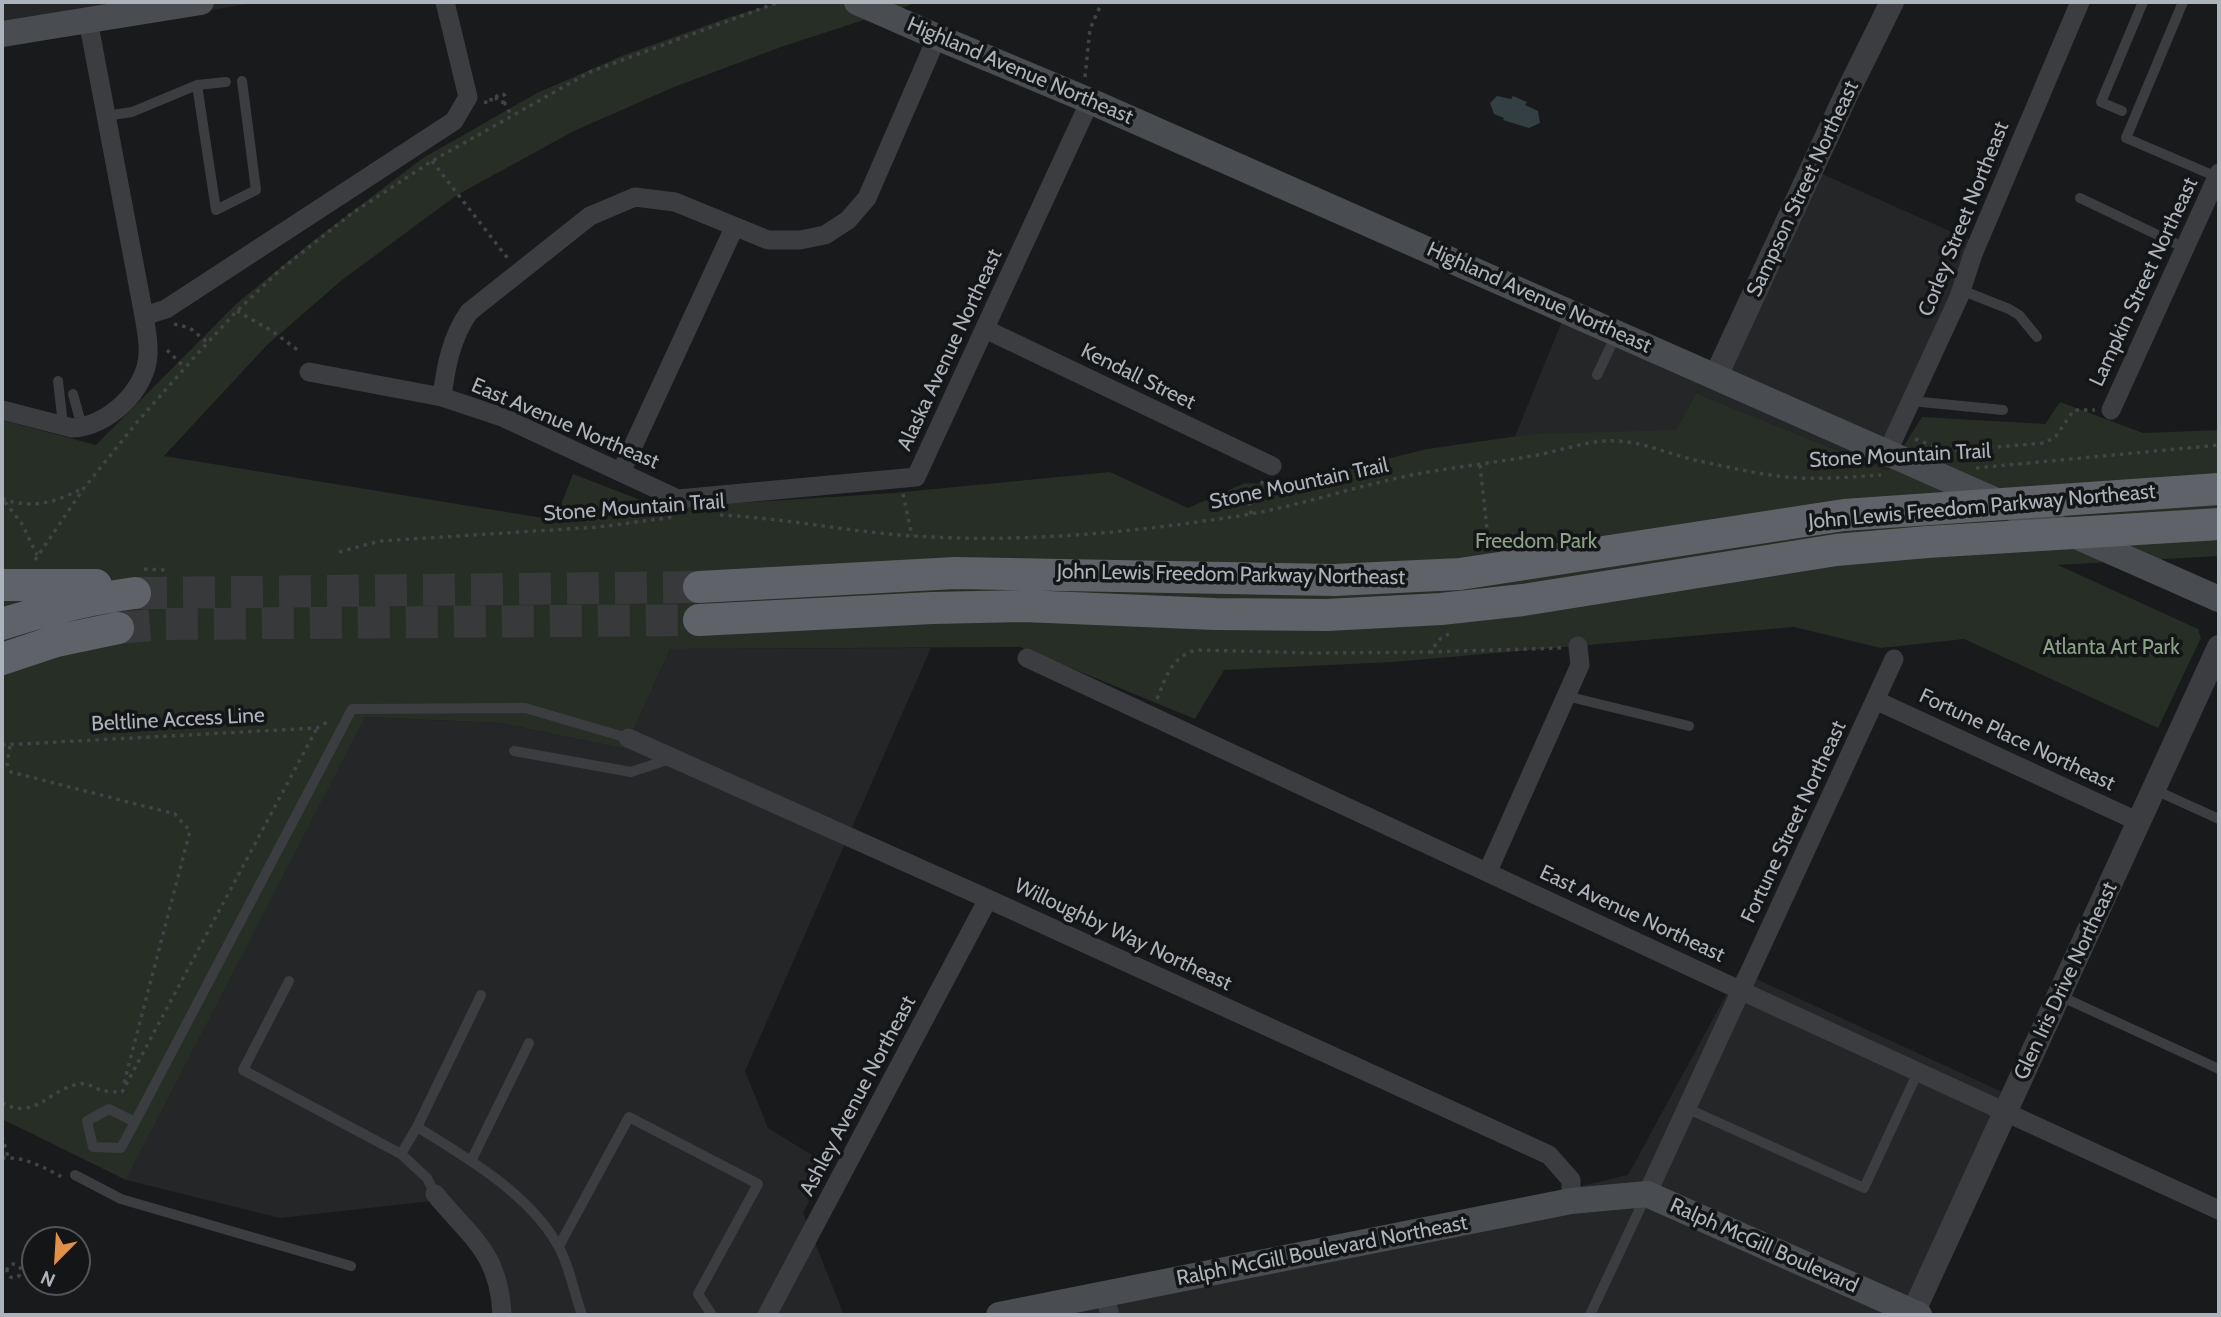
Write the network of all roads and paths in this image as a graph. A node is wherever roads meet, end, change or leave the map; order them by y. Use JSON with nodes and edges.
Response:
{"nodes":[{"id":1,"x":201,"y":2,"type":"edge"},
{"id":2,"x":445,"y":2,"type":"edge"},
{"id":3,"x":779,"y":2,"type":"edge"},
{"id":4,"x":857,"y":2,"type":"edge"},
{"id":5,"x":1102,"y":2,"type":"edge"},
{"id":6,"x":1892,"y":2,"type":"edge"},
{"id":7,"x":2080,"y":2,"type":"edge"},
{"id":8,"x":2143,"y":2,"type":"edge"},
{"id":9,"x":2183,"y":2,"type":"edge"},
{"id":10,"x":88,"y":20,"type":"junction"},
{"id":11,"x":2,"y":34,"type":"edge"},
{"id":12,"x":937,"y":37,"type":"junction"},
{"id":13,"x":242,"y":81,"type":"dead end"},
{"id":14,"x":226,"y":82,"type":"dead end"},
{"id":15,"x":197,"y":85,"type":"junction"},
{"id":16,"x":1087,"y":91,"type":"junction"},
{"id":17,"x":503,"y":102,"type":"dead end"},
{"id":18,"x":2122,"y":111,"type":"dead end"},
{"id":19,"x":511,"y":115,"type":"junction"},
{"id":20,"x":106,"y":116,"type":"junction"},
{"id":21,"x":432,"y":160,"type":"junction"},
{"id":22,"x":2218,"y":175,"type":"edge"},
{"id":23,"x":2080,"y":198,"type":"dead end"},
{"id":24,"x":734,"y":228,"type":"junction"},
{"id":25,"x":2185,"y":248,"type":"junction"},
{"id":26,"x":518,"y":273,"type":"junction"},
{"id":27,"x":1961,"y":290,"type":"junction"},
{"id":28,"x":237,"y":311,"type":"junction"},
{"id":29,"x":145,"y":316,"type":"junction"},
{"id":30,"x":172,"y":324,"type":"dead end"},
{"id":31,"x":985,"y":329,"type":"junction"},
{"id":32,"x":1617,"y":333,"type":"junction"},
{"id":33,"x":2037,"y":337,"type":"dead end"},
{"id":34,"x":164,"y":342,"type":"dead end"},
{"id":35,"x":208,"y":343,"type":"junction"},
{"id":36,"x":299,"y":351,"type":"dead end"},
{"id":37,"x":185,"y":368,"type":"junction"},
{"id":38,"x":309,"y":372,"type":"dead end"},
{"id":39,"x":1597,"y":374,"type":"dead end"},
{"id":40,"x":1716,"y":376,"type":"junction"},
{"id":41,"x":58,"y":382,"type":"dead end"},
{"id":42,"x":73,"y":394,"type":"dead end"},
{"id":43,"x":442,"y":397,"type":"junction"},
{"id":44,"x":1910,"y":401,"type":"junction"},
{"id":45,"x":2,"y":410,"type":"edge"},
{"id":46,"x":2003,"y":410,"type":"dead end"},
{"id":47,"x":2111,"y":410,"type":"joint"},
{"id":48,"x":72,"y":427,"type":"junction"},
{"id":49,"x":2219,"y":445,"type":"edge"},
{"id":50,"x":1894,"y":457,"type":"junction"},
{"id":51,"x":1480,"y":465,"type":"junction"},
{"id":52,"x":1272,"y":466,"type":"joint"},
{"id":53,"x":1967,"y":468,"type":"dead end"},
{"id":54,"x":621,"y":472,"type":"junction"},
{"id":55,"x":900,"y":478,"type":"junction"},
{"id":56,"x":84,"y":488,"type":"junction"},
{"id":57,"x":2219,"y":489,"type":"edge"},
{"id":58,"x":3,"y":500,"type":"edge"},
{"id":59,"x":679,"y":508,"type":"junction"},
{"id":60,"x":1251,"y":514,"type":"junction"},
{"id":61,"x":712,"y":515,"type":"dead end"},
{"id":62,"x":2219,"y":524,"type":"edge"},
{"id":63,"x":912,"y":536,"type":"junction"},
{"id":64,"x":1489,"y":547,"type":"dead end"},
{"id":65,"x":339,"y":552,"type":"dead end"},
{"id":66,"x":37,"y":555,"type":"junction"},
{"id":67,"x":32,"y":567,"type":"dead end"},
{"id":68,"x":165,"y":570,"type":"dead end"},
{"id":69,"x":142,"y":581,"type":"junction"},
{"id":70,"x":2,"y":585,"type":"edge"},
{"id":71,"x":699,"y":587,"type":"tunnel mouth"},
{"id":72,"x":2219,"y":599,"type":"edge"},
{"id":73,"x":699,"y":620,"type":"tunnel mouth"},
{"id":74,"x":2,"y":624,"type":"edge"},
{"id":75,"x":118,"y":628,"type":"tunnel mouth"},
{"id":76,"x":1449,"y":634,"type":"dead end"},
{"id":77,"x":1578,"y":646,"type":"joint"},
{"id":78,"x":2219,"y":647,"type":"edge"},
{"id":79,"x":1430,"y":652,"type":"junction"},
{"id":80,"x":1027,"y":658,"type":"dead end"},
{"id":81,"x":2,"y":659,"type":"edge"},
{"id":82,"x":1894,"y":659,"type":"dead end"},
{"id":83,"x":1566,"y":696,"type":"junction"},
{"id":84,"x":1875,"y":700,"type":"junction"},
{"id":85,"x":352,"y":709,"type":"junction"},
{"id":86,"x":1150,"y":714,"type":"junction"},
{"id":87,"x":1689,"y":726,"type":"dead end"},
{"id":88,"x":317,"y":728,"type":"junction"},
{"id":89,"x":628,"y":737,"type":"joint"},
{"id":90,"x":2,"y":745,"type":"edge"},
{"id":91,"x":10,"y":746,"type":"junction"},
{"id":92,"x":514,"y":751,"type":"dead end"},
{"id":93,"x":674,"y":758,"type":"junction"},
{"id":94,"x":2154,"y":790,"type":"junction"},
{"id":95,"x":2219,"y":819,"type":"edge"},
{"id":96,"x":2139,"y":821,"type":"junction"},
{"id":97,"x":1488,"y":872,"type":"junction"},
{"id":98,"x":988,"y":899,"type":"junction"},
{"id":99,"x":289,"y":981,"type":"dead end"},
{"id":100,"x":1741,"y":990,"type":"junction"},
{"id":101,"x":481,"y":995,"type":"dead end"},
{"id":102,"x":2059,"y":996,"type":"junction"},
{"id":103,"x":528,"y":1042,"type":"dead end"},
{"id":104,"x":2219,"y":1069,"type":"edge"},
{"id":105,"x":1918,"y":1072,"type":"junction"},
{"id":106,"x":122,"y":1092,"type":"junction"},
{"id":107,"x":2,"y":1103,"type":"edge"},
{"id":108,"x":1686,"y":1108,"type":"junction"},
{"id":109,"x":2005,"y":1113,"type":"junction"},
{"id":110,"x":135,"y":1122,"type":"junction"},
{"id":111,"x":417,"y":1127,"type":"junction"},
{"id":112,"x":2,"y":1136,"type":"edge"},
{"id":113,"x":401,"y":1154,"type":"junction"},
{"id":114,"x":8,"y":1157,"type":"junction"},
{"id":115,"x":2,"y":1158,"type":"edge"},
{"id":116,"x":471,"y":1161,"type":"junction"},
{"id":117,"x":73,"y":1179,"type":"joint"},
{"id":118,"x":435,"y":1194,"type":"joint"},
{"id":119,"x":1647,"y":1194,"type":"junction"},
{"id":120,"x":1571,"y":1201,"type":"junction"},
{"id":121,"x":2219,"y":1210,"type":"edge"},
{"id":122,"x":559,"y":1246,"type":"junction"},
{"id":123,"x":351,"y":1266,"type":"dead end"},
{"id":124,"x":4,"y":1268,"type":"edge"},
{"id":125,"x":1107,"y":1305,"type":"edge"},
{"id":126,"x":1915,"y":1314,"type":"edge"},
{"id":127,"x":502,"y":1315,"type":"edge"},
{"id":128,"x":582,"y":1315,"type":"edge"},
{"id":129,"x":712,"y":1315,"type":"edge"},
{"id":130,"x":767,"y":1315,"type":"edge"},
{"id":131,"x":999,"y":1315,"type":"edge"},
{"id":132,"x":1590,"y":1315,"type":"edge"}],
"edges":[{"from":1,"to":10,"type":"main road"},
{"from":2,"to":29,"type":"street"},
{"from":3,"to":19,"type":"path"},
{"from":4,"to":12,"type":"main road","name":"Highland Avenue Northeast"},
{"from":5,"to":16,"type":"path"},
{"from":6,"to":40,"type":"street","name":"Sampson Street Northeast"},
{"from":7,"to":27,"type":"street","name":"Corley Street Northeast"},
{"from":8,"to":18,"type":"lane"},
{"from":9,"to":22,"type":"lane"},
{"from":10,"to":11,"type":"main road"},
{"from":10,"to":20,"type":"street"},
{"from":12,"to":16,"type":"main road","name":"Highland Avenue Northeast"},
{"from":12,"to":24,"type":"street"},
{"from":13,"to":15,"type":"lane"},
{"from":14,"to":15,"type":"lane"},
{"from":15,"to":20,"type":"lane"},
{"from":16,"to":31,"type":"street","name":"Alaska Avenue Northeast"},
{"from":16,"to":32,"type":"main road","name":"Highland Avenue Northeast"},
{"from":17,"to":19,"type":"path"},
{"from":19,"to":21,"type":"path"},
{"from":20,"to":29,"type":"street"},
{"from":21,"to":26,"type":"path"},
{"from":21,"to":28,"type":"path"},
{"from":22,"to":25,"type":"street","name":"Lampkin Street Northeast"},
{"from":23,"to":25,"type":"lane"},
{"from":24,"to":26,"type":"street"},
{"from":24,"to":54,"type":"street"},
{"from":25,"to":47,"type":"street","name":"Lampkin Street Northeast"},
{"from":26,"to":43,"type":"street"},
{"from":27,"to":33,"type":"lane"},
{"from":27,"to":44,"type":"street","name":"Corley Street Northeast"},
{"from":28,"to":35,"type":"path"},
{"from":28,"to":36,"type":"path"},
{"from":29,"to":48,"type":"street"},
{"from":30,"to":35,"type":"path"},
{"from":31,"to":52,"type":"street","name":"Kendall Street"},
{"from":31,"to":55,"type":"street","name":"Alaska Avenue Northeast"},
{"from":32,"to":39,"type":"lane"},
{"from":32,"to":40,"type":"main road","name":"Highland Avenue Northeast"},
{"from":34,"to":37,"type":"path"},
{"from":35,"to":37,"type":"path"},
{"from":37,"to":56,"type":"path"},
{"from":38,"to":43,"type":"street","name":"East Avenue Northeast"},
{"from":40,"to":50,"type":"main road","name":"Highland Avenue Northeast"},
{"from":41,"to":48,"type":"lane"},
{"from":42,"to":48,"type":"lane"},
{"from":43,"to":54,"type":"street","name":"East Avenue Northeast"},
{"from":44,"to":46,"type":"lane"},
{"from":44,"to":50,"type":"street","name":"Corley Street Northeast"},
{"from":45,"to":48,"type":"street"},
{"from":47,"to":50,"type":"path","name":"Stone Mountain Trail"},
{"from":49,"to":53,"type":"path","name":"Stone Mountain Trail"},
{"from":50,"to":51,"type":"path","name":"Stone Mountain Trail"},
{"from":50,"to":72,"type":"main road","name":"Highland Avenue Northeast"},
{"from":51,"to":60,"type":"path","name":"Stone Mountain Trail"},
{"from":51,"to":64,"type":"path"},
{"from":52,"to":60,"type":"path"},
{"from":54,"to":59,"type":"street","name":"East Avenue Northeast"},
{"from":55,"to":59,"type":"street","name":"Alaska Avenue Northeast"},
{"from":55,"to":63,"type":"path"},
{"from":56,"to":58,"type":"path"},
{"from":56,"to":66,"type":"path"},
{"from":57,"to":71,"type":"highway","name":"John Lewis Freedom Parkway Northeast"},
{"from":58,"to":66,"type":"path"},
{"from":59,"to":65,"type":"path","name":"Stone Mountain Trail"},
{"from":60,"to":63,"type":"path","name":"Stone Mountain Trail"},
{"from":61,"to":63,"type":"path","name":"Stone Mountain Trail"},
{"from":62,"to":73,"type":"highway","name":"John Lewis Freedom Parkway Northeast"},
{"from":66,"to":67,"type":"path"},
{"from":68,"to":69,"type":"path"},
{"from":69,"to":70,"type":"highway"},
{"from":69,"to":74,"type":"highway"},
{"from":75,"to":81,"type":"highway"},
{"from":76,"to":79,"type":"path"},
{"from":77,"to":79,"type":"path"},
{"from":77,"to":83,"type":"street"},
{"from":78,"to":94,"type":"street","name":"Glen Iris Drive Northeast"},
{"from":79,"to":86,"type":"path"},
{"from":80,"to":86,"type":"street","name":"East Avenue Northeast"},
{"from":82,"to":84,"type":"street","name":"Fortune Street Northeast"},
{"from":83,"to":87,"type":"lane"},
{"from":83,"to":97,"type":"street"},
{"from":84,"to":96,"type":"street","name":"Fortune Place Northeast"},
{"from":84,"to":100,"type":"street","name":"Fortune Street Northeast"},
{"from":85,"to":88,"type":"path","name":"Beltline Access Line"},
{"from":85,"to":89,"type":"lane"},
{"from":85,"to":110,"type":"lane"},
{"from":86,"to":97,"type":"street","name":"East Avenue Northeast"},
{"from":88,"to":91,"type":"path","name":"Beltline Access Line"},
{"from":88,"to":106,"type":"path"},
{"from":89,"to":93,"type":"street","name":"Willoughby Way Northeast"},
{"from":90,"to":91,"type":"path","name":"Beltline Access Line"},
{"from":91,"to":106,"type":"path"},
{"from":92,"to":93,"type":"lane"},
{"from":93,"to":98,"type":"street","name":"Willoughby Way Northeast"},
{"from":94,"to":95,"type":"lane"},
{"from":94,"to":96,"type":"street","name":"Glen Iris Drive Northeast"},
{"from":96,"to":102,"type":"street","name":"Glen Iris Drive Northeast"},
{"from":97,"to":100,"type":"street","name":"East Avenue Northeast"},
{"from":98,"to":120,"type":"street","name":"Willoughby Way Northeast"},
{"from":98,"to":130,"type":"street","name":"Ashley Avenue Northeast"},
{"from":99,"to":113,"type":"lane"},
{"from":100,"to":105,"type":"street","name":"East Avenue Northeast"},
{"from":100,"to":108,"type":"street","name":"Fortune Street Northeast"},
{"from":101,"to":111,"type":"lane"},
{"from":102,"to":104,"type":"lane"},
{"from":102,"to":109,"type":"street","name":"Glen Iris Drive Northeast"},
{"from":103,"to":116,"type":"lane"},
{"from":105,"to":108,"type":"lane"},
{"from":105,"to":109,"type":"street","name":"East Avenue Northeast"},
{"from":106,"to":107,"type":"path"},
{"from":108,"to":119,"type":"street","name":"Fortune Street Northeast"},
{"from":109,"to":121,"type":"street","name":"East Avenue Northeast"},
{"from":109,"to":126,"type":"street","name":"Glen Iris Drive Northeast"},
{"from":110,"to":110,"type":"lane"},
{"from":111,"to":113,"type":"lane"},
{"from":111,"to":116,"type":"lane"},
{"from":112,"to":114,"type":"path"},
{"from":113,"to":118,"type":"lane"},
{"from":114,"to":115,"type":"path"},
{"from":114,"to":117,"type":"path"},
{"from":116,"to":122,"type":"lane"},
{"from":117,"to":123,"type":"lane"},
{"from":118,"to":127,"type":"street"},
{"from":119,"to":120,"type":"main road","name":"Ralph McGill Boulevard Northeast"},
{"from":119,"to":126,"type":"main road","name":"Ralph McGill Boulevard"},
{"from":119,"to":132,"type":"lane"},
{"from":120,"to":125,"type":"main road","name":"Ralph McGill Boulevard Northeast"},
{"from":122,"to":128,"type":"lane"},
{"from":122,"to":129,"type":"lane"},
{"from":124,"to":124,"type":"path"},
{"from":125,"to":131,"type":"main road","name":"Ralph McGill Boulevard Northeast"}]}
